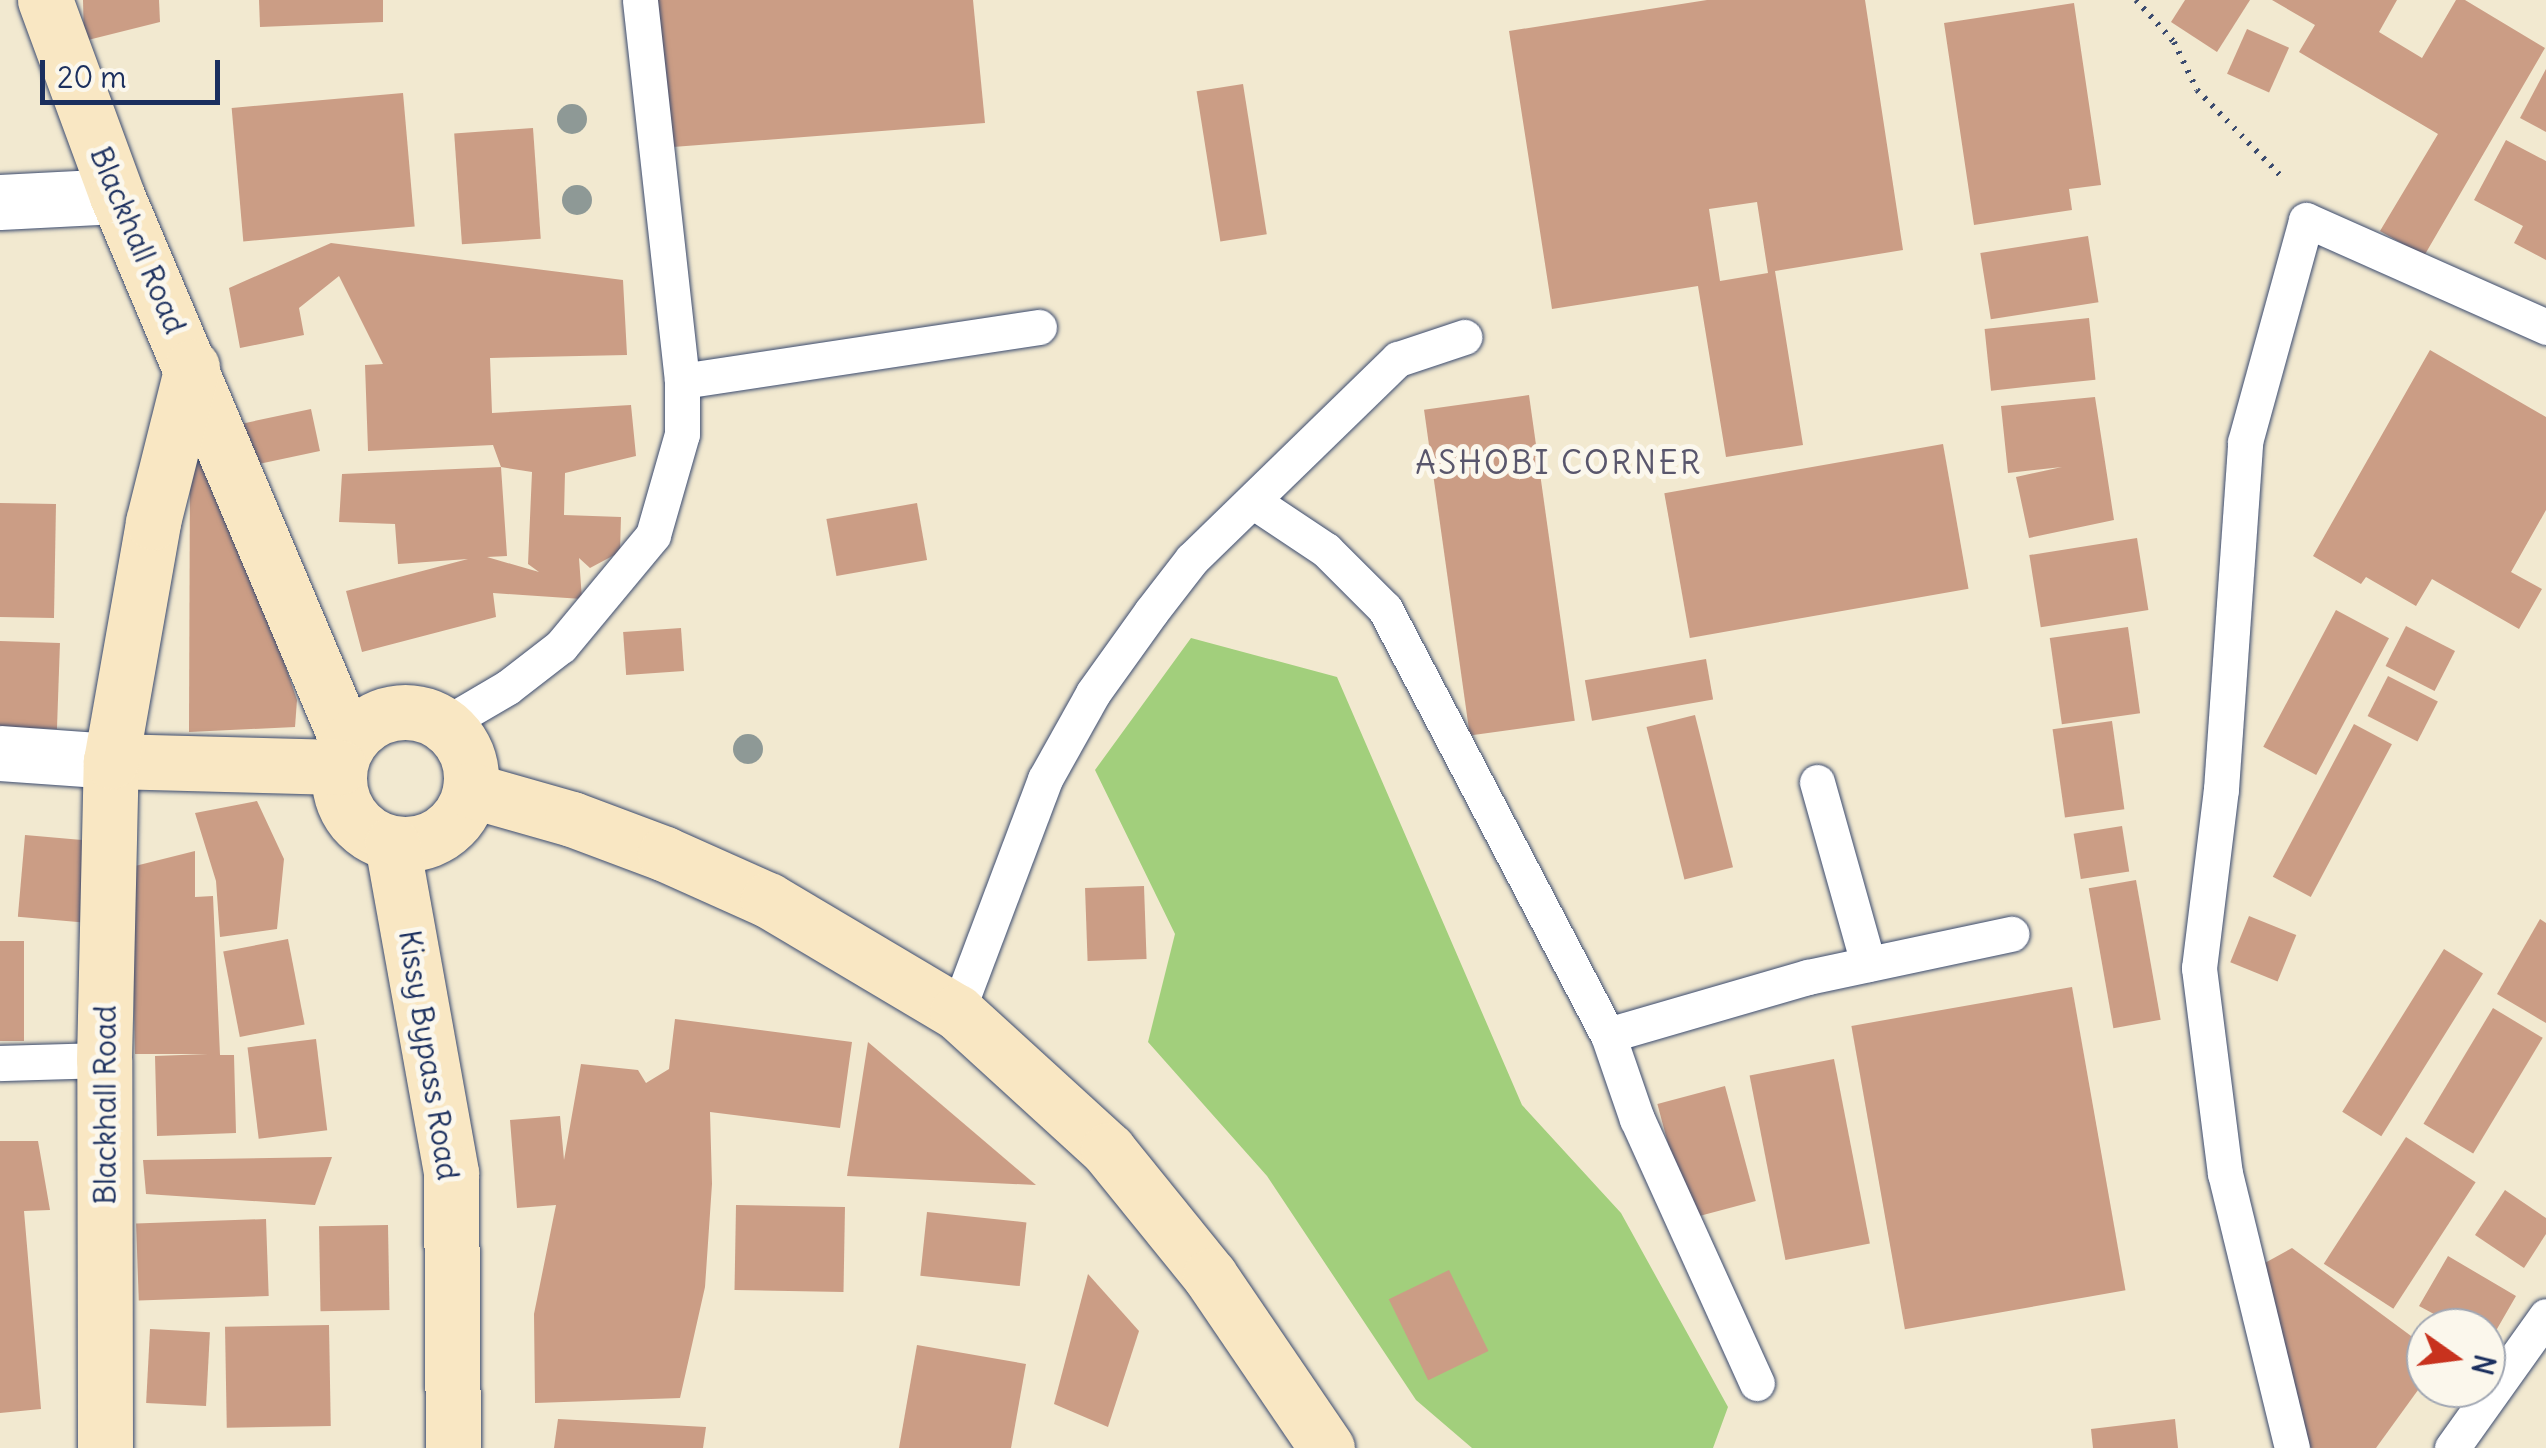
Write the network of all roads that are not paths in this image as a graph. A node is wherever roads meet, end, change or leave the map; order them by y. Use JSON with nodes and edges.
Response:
{"nodes":[{"id":1,"x":45,"y":0,"type":"edge"},
{"id":2,"x":640,"y":0,"type":"edge"},
{"id":3,"x":116,"y":196,"type":"junction"},
{"id":4,"x":0,"y":202,"type":"edge"},
{"id":5,"x":2546,"y":326,"type":"edge"},
{"id":6,"x":1039,"y":327,"type":"dead end"},
{"id":7,"x":1464,"y":338,"type":"dead end"},
{"id":8,"x":192,"y":367,"type":"junction"},
{"id":9,"x":682,"y":381,"type":"junction"},
{"id":10,"x":1254,"y":502,"type":"junction"},
{"id":11,"x":445,"y":724,"type":"junction"},
{"id":12,"x":7,"y":754,"type":"edge"},
{"id":13,"x":343,"y":755,"type":"junction"},
{"id":14,"x":110,"y":762,"type":"junction"},
{"id":15,"x":1817,"y":782,"type":"dead end"},
{"id":16,"x":470,"y":790,"type":"junction"},
{"id":17,"x":392,"y":844,"type":"junction"},
{"id":18,"x":2010,"y":934,"type":"dead end"},
{"id":19,"x":1868,"y":964,"type":"junction"},
{"id":20,"x":957,"y":1012,"type":"junction"},
{"id":21,"x":1608,"y":1035,"type":"junction"},
{"id":22,"x":104,"y":1060,"type":"junction"},
{"id":23,"x":0,"y":1063,"type":"edge"},
{"id":24,"x":2546,"y":1316,"type":"edge"},
{"id":25,"x":1757,"y":1383,"type":"dead end"},
{"id":26,"x":105,"y":1448,"type":"edge"},
{"id":27,"x":453,"y":1448,"type":"edge"},
{"id":28,"x":1326,"y":1448,"type":"edge"},
{"id":29,"x":2292,"y":1448,"type":"edge"},
{"id":30,"x":2452,"y":1448,"type":"edge"}],
"edges":[{"from":1,"to":3,"type":"main road","name":"Blackhall Road"},
{"from":2,"to":9,"type":"lane"},
{"from":3,"to":4,"type":"street"},
{"from":3,"to":8,"type":"main road","name":"Blackhall Road"},
{"from":5,"to":29,"type":"lane"},
{"from":6,"to":9,"type":"lane"},
{"from":7,"to":10,"type":"lane"},
{"from":8,"to":13,"type":"main road","name":"Blackhall Road"},
{"from":8,"to":14,"type":"main road","name":"Blackhall Road"},
{"from":9,"to":11,"type":"lane"},
{"from":10,"to":20,"type":"lane"},
{"from":10,"to":21,"type":"lane"},
{"from":11,"to":13,"type":"main road"},
{"from":11,"to":16,"type":"main road"},
{"from":12,"to":14,"type":"street"},
{"from":13,"to":14,"type":"main road"},
{"from":13,"to":17,"type":"main road"},
{"from":14,"to":22,"type":"main road","name":"Blackhall Road"},
{"from":15,"to":19,"type":"lane"},
{"from":16,"to":17,"type":"main road"},
{"from":16,"to":20,"type":"main road"},
{"from":17,"to":27,"type":"main road","name":"Kissy Bypass Road"},
{"from":18,"to":19,"type":"lane"},
{"from":19,"to":21,"type":"lane"},
{"from":20,"to":28,"type":"main road"},
{"from":21,"to":25,"type":"lane"},
{"from":22,"to":23,"type":"lane"},
{"from":22,"to":26,"type":"main road","name":"Blackhall Road"},
{"from":24,"to":30,"type":"lane"}]}
